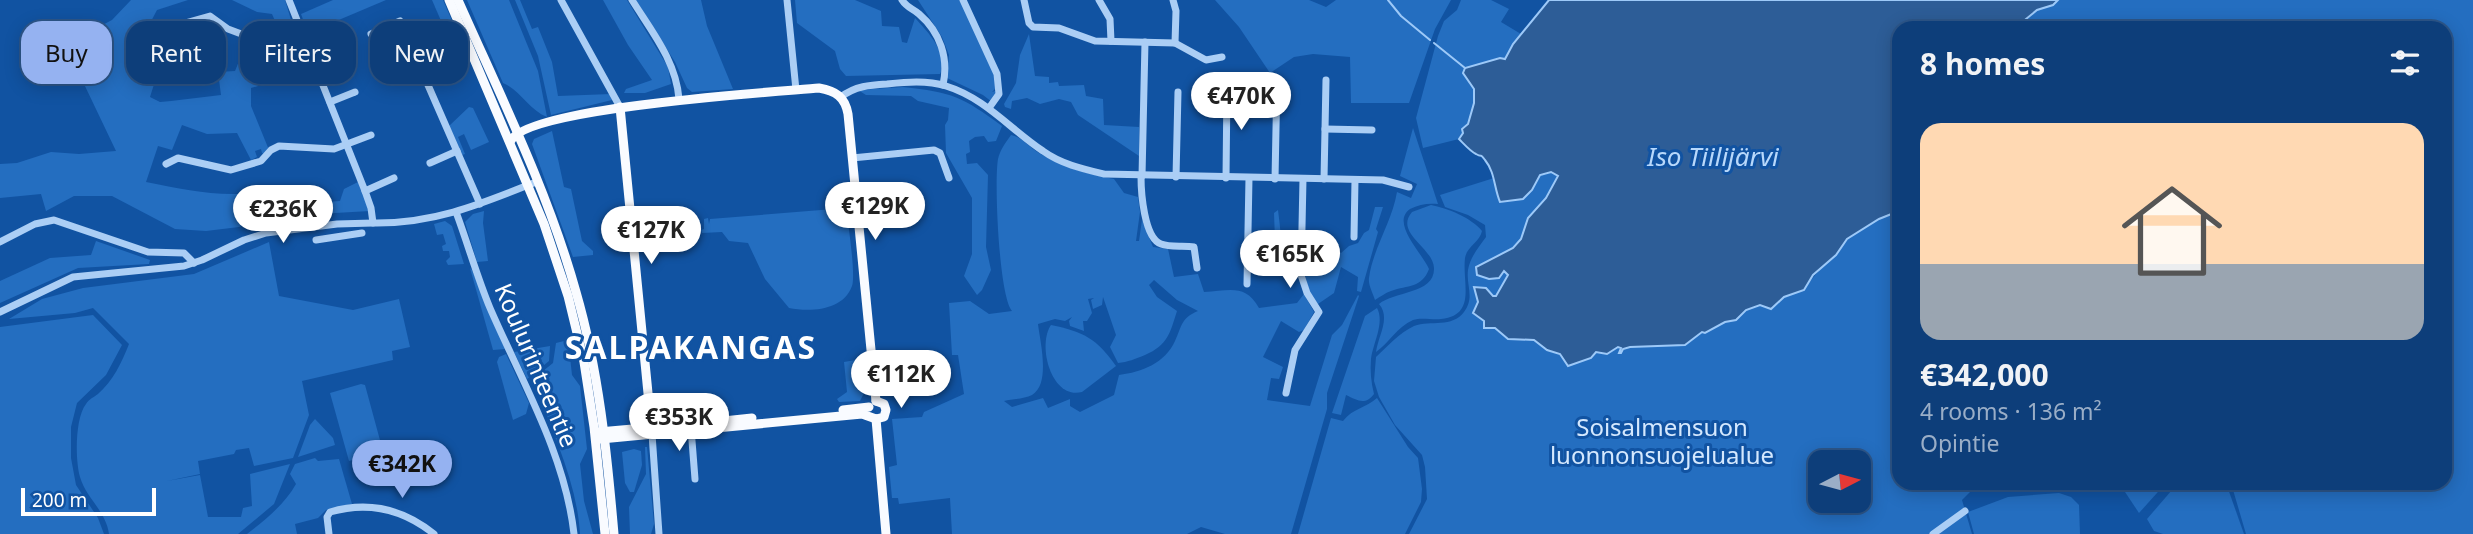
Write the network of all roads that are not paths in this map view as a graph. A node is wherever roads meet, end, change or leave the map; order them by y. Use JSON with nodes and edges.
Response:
{"nodes":[{"id":1,"x":289,"y":0,"type":"edge"},
{"id":2,"x":449,"y":0,"type":"edge"},
{"id":3,"x":458,"y":0,"type":"edge"},
{"id":4,"x":561,"y":0,"type":"edge"},
{"id":5,"x":632,"y":0,"type":"edge"},
{"id":6,"x":787,"y":0,"type":"edge"},
{"id":7,"x":902,"y":0,"type":"edge"},
{"id":8,"x":963,"y":0,"type":"edge"},
{"id":9,"x":1024,"y":0,"type":"edge"},
{"id":10,"x":1099,"y":0,"type":"edge"},
{"id":11,"x":1173,"y":0,"type":"edge"},
{"id":12,"x":192,"y":21,"type":"edge"},
{"id":13,"x":216,"y":21,"type":"edge"},
{"id":14,"x":297,"y":21,"type":"edge"},
{"id":15,"x":1111,"y":41,"type":"junction"},
{"id":16,"x":1145,"y":42,"type":"junction"},
{"id":17,"x":1175,"y":43,"type":"junction"},
{"id":18,"x":1222,"y":57,"type":"dead end"},
{"id":19,"x":1277,"y":78,"type":"dead end"},
{"id":20,"x":1326,"y":80,"type":"dead end"},
{"id":21,"x":322,"y":84,"type":"edge"},
{"id":22,"x":428,"y":84,"type":"edge"},
{"id":23,"x":943,"y":85,"type":"junction"},
{"id":24,"x":1227,"y":85,"type":"dead end"},
{"id":25,"x":796,"y":90,"type":"junction"},
{"id":26,"x":355,"y":92,"type":"dead end"},
{"id":27,"x":1178,"y":92,"type":"dead end"},
{"id":28,"x":841,"y":97,"type":"junction"},
{"id":29,"x":679,"y":99,"type":"junction"},
{"id":30,"x":330,"y":102,"type":"junction"},
{"id":31,"x":620,"y":107,"type":"junction"},
{"id":32,"x":989,"y":108,"type":"junction"},
{"id":33,"x":1325,"y":129,"type":"junction"},
{"id":34,"x":1372,"y":130,"type":"dead end"},
{"id":35,"x":371,"y":135,"type":"dead end"},
{"id":36,"x":513,"y":139,"type":"junction"},
{"id":37,"x":347,"y":146,"type":"junction"},
{"id":38,"x":457,"y":151,"type":"junction"},
{"id":39,"x":852,"y":158,"type":"junction"},
{"id":40,"x":430,"y":163,"type":"dead end"},
{"id":41,"x":166,"y":164,"type":"dead end"},
{"id":42,"x":1141,"y":176,"type":"junction"},
{"id":43,"x":1176,"y":177,"type":"junction"},
{"id":44,"x":394,"y":178,"type":"dead end"},
{"id":45,"x":949,"y":178,"type":"dead end"},
{"id":46,"x":1226,"y":178,"type":"junction"},
{"id":47,"x":1249,"y":178,"type":"junction"},
{"id":48,"x":1275,"y":178,"type":"junction"},
{"id":49,"x":1303,"y":179,"type":"junction"},
{"id":50,"x":1324,"y":179,"type":"junction"},
{"id":51,"x":1355,"y":180,"type":"junction"},
{"id":52,"x":532,"y":183,"type":"junction"},
{"id":53,"x":1409,"y":187,"type":"dead end"},
{"id":54,"x":365,"y":191,"type":"junction"},
{"id":55,"x":480,"y":204,"type":"junction"},
{"id":56,"x":456,"y":212,"type":"junction"},
{"id":57,"x":373,"y":223,"type":"junction"},
{"id":58,"x":325,"y":225,"type":"junction"},
{"id":59,"x":362,"y":233,"type":"dead end"},
{"id":60,"x":1354,"y":237,"type":"dead end"},
{"id":61,"x":326,"y":239,"type":"junction"},
{"id":62,"x":316,"y":240,"type":"dead end"},
{"id":63,"x":0,"y":242,"type":"edge"},
{"id":64,"x":194,"y":263,"type":"junction"},
{"id":65,"x":1197,"y":268,"type":"dead end"},
{"id":66,"x":1247,"y":284,"type":"dead end"},
{"id":67,"x":0,"y":312,"type":"edge"},
{"id":68,"x":1286,"y":393,"type":"dead end"},
{"id":69,"x":873,"y":411,"type":"junction"},
{"id":70,"x":691,"y":427,"type":"junction"},
{"id":71,"x":651,"y":431,"type":"junction"},
{"id":72,"x":600,"y":436,"type":"junction"},
{"id":73,"x":695,"y":479,"type":"dead end"},
{"id":74,"x":1965,"y":511,"type":"dead end"},
{"id":75,"x":329,"y":534,"type":"edge"},
{"id":76,"x":434,"y":534,"type":"edge"},
{"id":77,"x":575,"y":534,"type":"edge"},
{"id":78,"x":605,"y":534,"type":"edge"},
{"id":79,"x":614,"y":534,"type":"edge"},
{"id":80,"x":659,"y":534,"type":"edge"},
{"id":81,"x":886,"y":534,"type":"edge"},
{"id":82,"x":1933,"y":534,"type":"edge"}],
"edges":[{"from":1,"to":14,"type":"street"},
{"from":2,"to":36,"type":"main road"},
{"from":3,"to":36,"type":"main road"},
{"from":4,"to":31,"type":"street"},
{"from":5,"to":29,"type":"street"},
{"from":6,"to":25,"type":"street"},
{"from":7,"to":23,"type":"street"},
{"from":8,"to":32,"type":"street"},
{"from":9,"to":15,"type":"street"},
{"from":10,"to":15,"type":"street"},
{"from":11,"to":17,"type":"street"},
{"from":12,"to":13,"type":"street"},
{"from":15,"to":16,"type":"street"},
{"from":16,"to":17,"type":"street"},
{"from":16,"to":42,"type":"street"},
{"from":17,"to":18,"type":"street"},
{"from":19,"to":48,"type":"street"},
{"from":20,"to":33,"type":"street"},
{"from":21,"to":30,"type":"street"},
{"from":22,"to":38,"type":"street"},
{"from":23,"to":28,"type":"street"},
{"from":23,"to":32,"type":"street"},
{"from":24,"to":46,"type":"street"},
{"from":25,"to":28,"type":"main road"},
{"from":25,"to":29,"type":"main road"},
{"from":26,"to":30,"type":"street"},
{"from":27,"to":43,"type":"street"},
{"from":28,"to":39,"type":"main road"},
{"from":29,"to":31,"type":"main road"},
{"from":30,"to":37,"type":"street"},
{"from":31,"to":36,"type":"main road"},
{"from":31,"to":71,"type":"main road"},
{"from":32,"to":42,"type":"street"},
{"from":33,"to":34,"type":"street"},
{"from":33,"to":50,"type":"street"},
{"from":35,"to":37,"type":"street"},
{"from":36,"to":52,"type":"main road"},
{"from":37,"to":41,"type":"street"},
{"from":37,"to":54,"type":"street"},
{"from":38,"to":40,"type":"street"},
{"from":38,"to":55,"type":"street"},
{"from":39,"to":45,"type":"street"},
{"from":39,"to":69,"type":"main road"},
{"from":42,"to":43,"type":"street"},
{"from":42,"to":65,"type":"street"},
{"from":43,"to":46,"type":"street"},
{"from":44,"to":54,"type":"street"},
{"from":46,"to":47,"type":"street"},
{"from":47,"to":48,"type":"street"},
{"from":47,"to":66,"type":"street"},
{"from":48,"to":49,"type":"street"},
{"from":49,"to":50,"type":"street"},
{"from":49,"to":68,"type":"street"},
{"from":50,"to":51,"type":"street"},
{"from":51,"to":53,"type":"street"},
{"from":51,"to":60,"type":"street"},
{"from":52,"to":55,"type":"street"},
{"from":52,"to":72,"type":"main road"},
{"from":54,"to":57,"type":"street"},
{"from":55,"to":56,"type":"street"},
{"from":56,"to":57,"type":"street"},
{"from":56,"to":77,"type":"street","name":"Koulurinteentie"},
{"from":57,"to":58,"type":"street"},
{"from":58,"to":61,"type":"street"},
{"from":58,"to":64,"type":"street"},
{"from":59,"to":61,"type":"street"},
{"from":61,"to":62,"type":"street"},
{"from":63,"to":64,"type":"street"},
{"from":64,"to":67,"type":"street"},
{"from":69,"to":70,"type":"main road"},
{"from":69,"to":81,"type":"main road"},
{"from":70,"to":71,"type":"main road"},
{"from":70,"to":73,"type":"street"},
{"from":71,"to":72,"type":"main road"},
{"from":71,"to":80,"type":"street"},
{"from":72,"to":78,"type":"main road"},
{"from":72,"to":79,"type":"main road"},
{"from":74,"to":82,"type":"street"},
{"from":75,"to":76,"type":"street"}]}
